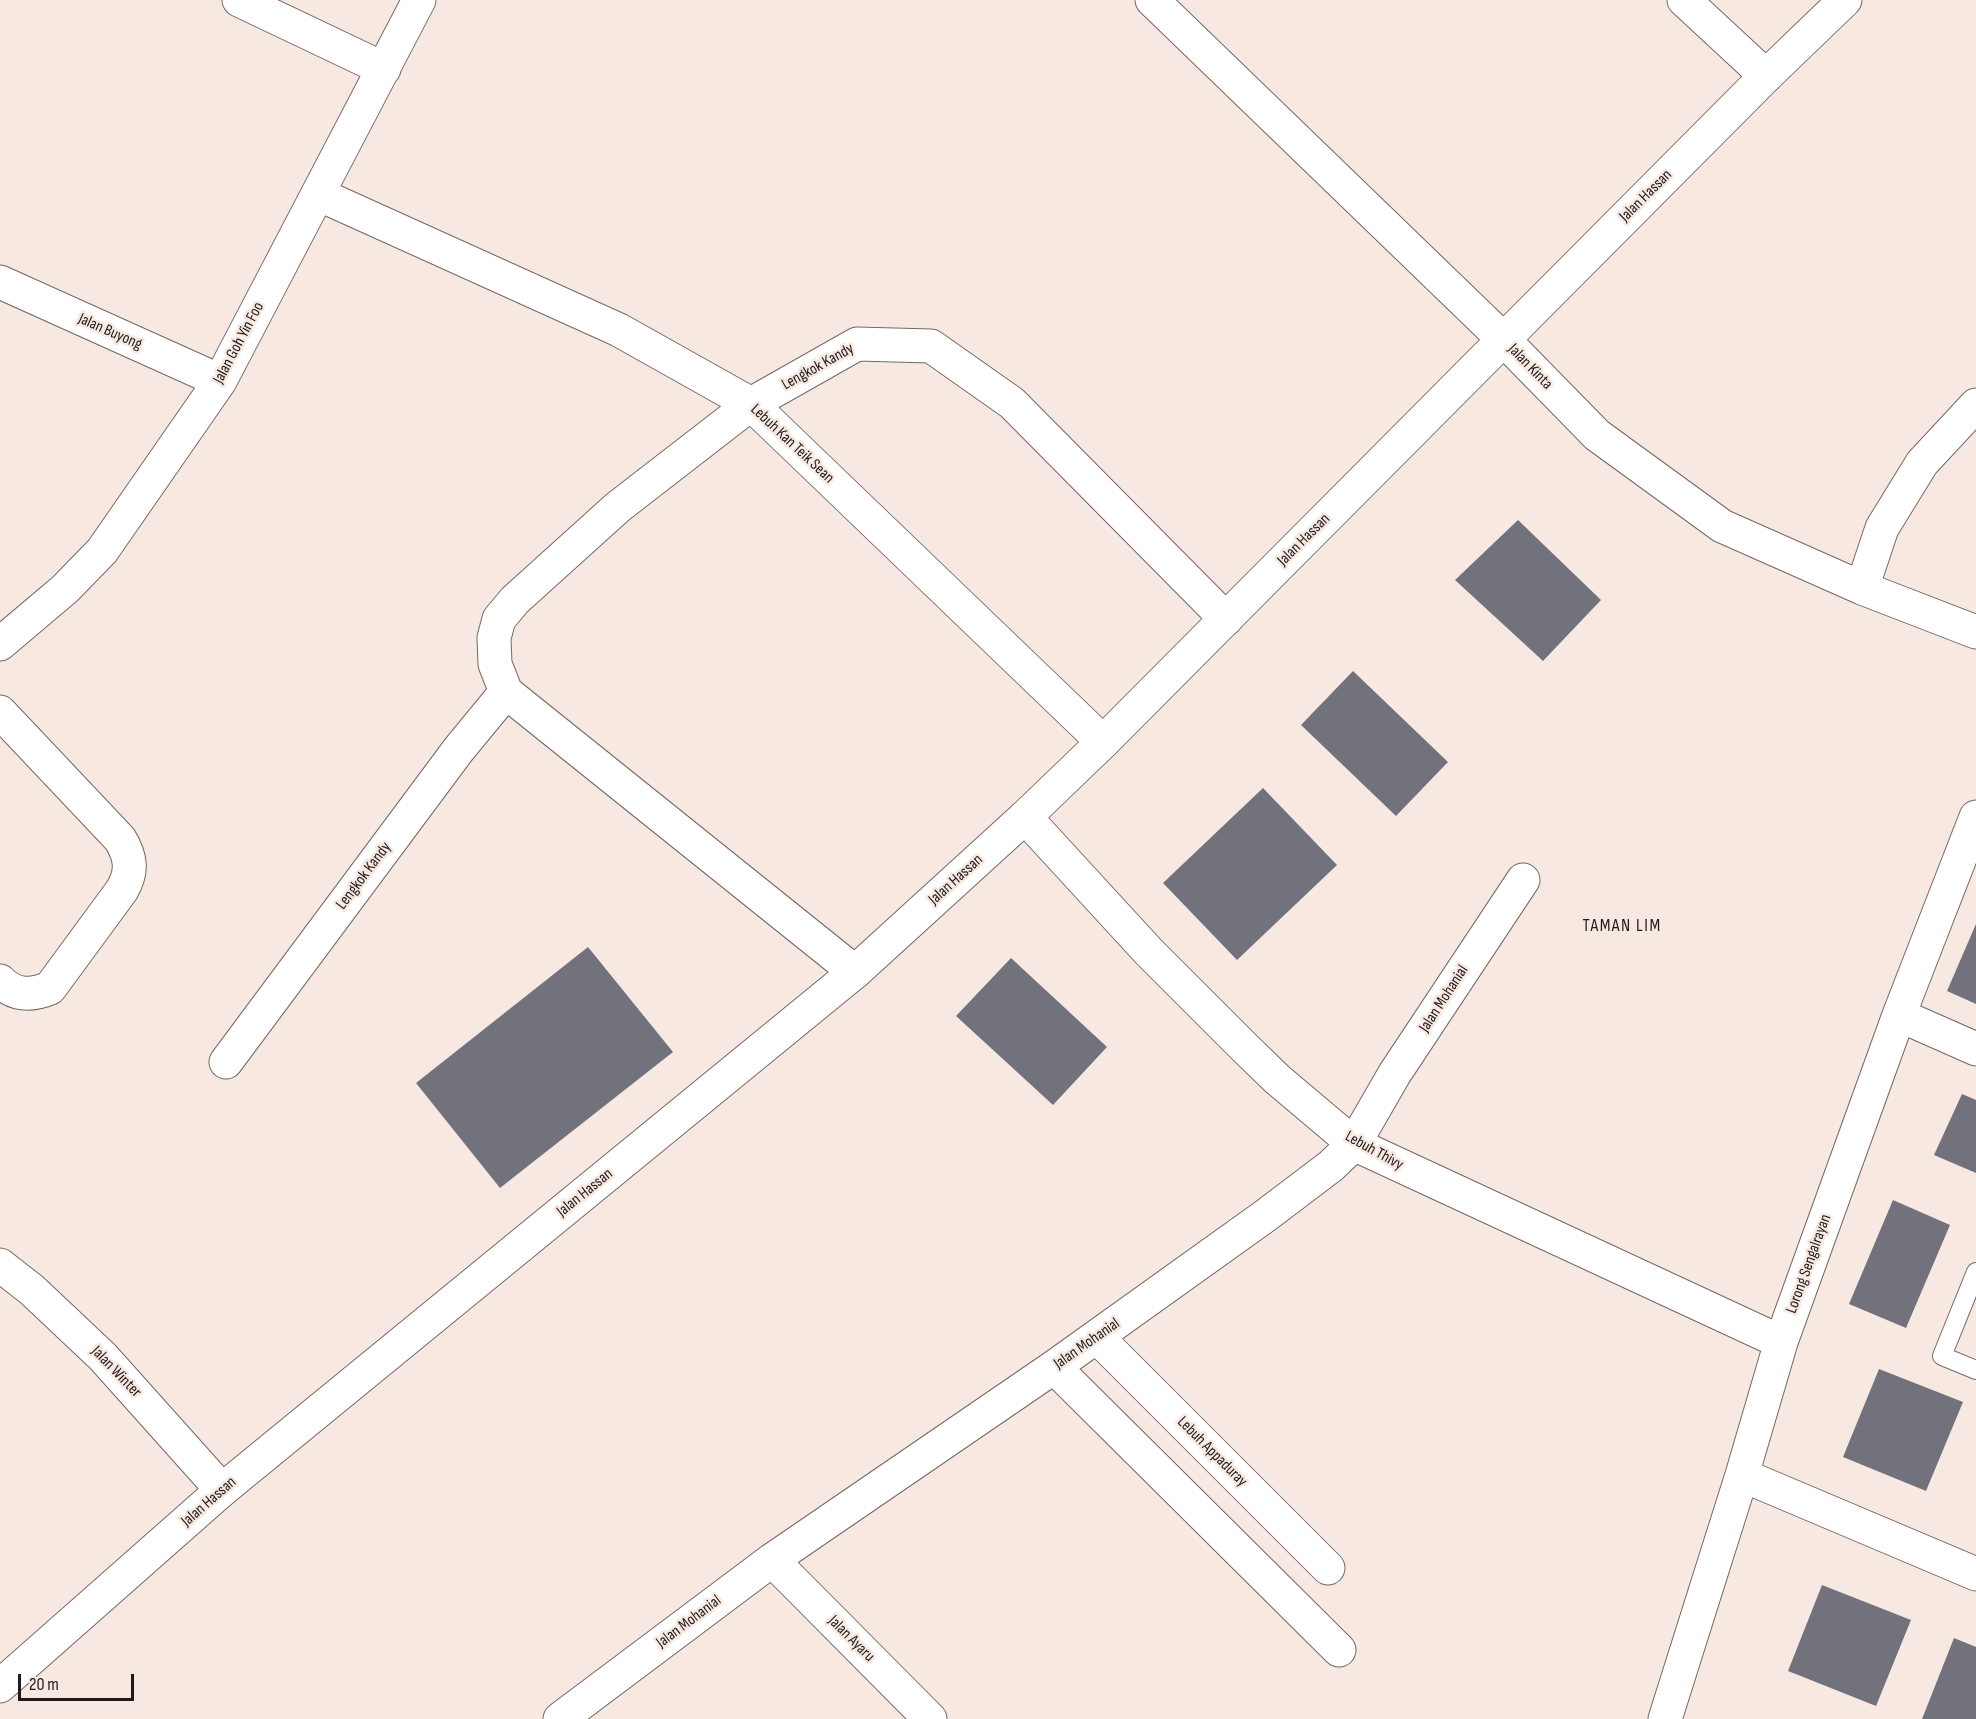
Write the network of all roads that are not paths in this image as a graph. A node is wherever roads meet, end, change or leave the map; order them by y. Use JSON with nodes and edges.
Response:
{"nodes":[{"id":1,"x":239,"y":0,"type":"edge"},
{"id":2,"x":418,"y":0,"type":"edge"},
{"id":3,"x":1152,"y":0,"type":"edge"},
{"id":4,"x":1684,"y":0,"type":"edge"},
{"id":5,"x":1845,"y":0,"type":"edge"},
{"id":6,"x":384,"y":69,"type":"junction"},
{"id":7,"x":1766,"y":76,"type":"junction"},
{"id":8,"x":318,"y":194,"type":"junction"},
{"id":9,"x":0,"y":282,"type":"edge"},
{"id":10,"x":1503,"y":339,"type":"junction"},
{"id":11,"x":220,"y":381,"type":"junction"},
{"id":12,"x":751,"y":404,"type":"junction"},
{"id":13,"x":1976,"y":405,"type":"edge"},
{"id":14,"x":1862,"y":588,"type":"junction"},
{"id":15,"x":1226,"y":619,"type":"junction"},
{"id":16,"x":1976,"y":632,"type":"edge"},
{"id":17,"x":0,"y":644,"type":"edge"},
{"id":18,"x":506,"y":692,"type":"junction"},
{"id":19,"x":0,"y":711,"type":"edge"},
{"id":20,"x":1103,"y":742,"type":"junction"},
{"id":21,"x":1024,"y":817,"type":"junction"},
{"id":22,"x":1976,"y":817,"type":"edge"},
{"id":23,"x":1523,"y":880,"type":"dead end"},
{"id":24,"x":855,"y":972,"type":"junction"},
{"id":25,"x":0,"y":981,"type":"edge"},
{"id":26,"x":1899,"y":1016,"type":"junction"},
{"id":27,"x":1976,"y":1049,"type":"edge"},
{"id":28,"x":226,"y":1062,"type":"dead end"},
{"id":29,"x":1354,"y":1144,"type":"junction"},
{"id":30,"x":0,"y":1265,"type":"edge"},
{"id":31,"x":1976,"y":1272,"type":"edge"},
{"id":32,"x":1097,"y":1337,"type":"junction"},
{"id":33,"x":1781,"y":1342,"type":"junction"},
{"id":34,"x":1054,"y":1367,"type":"junction"},
{"id":35,"x":1976,"y":1370,"type":"edge"},
{"id":36,"x":1742,"y":1475,"type":"junction"},
{"id":37,"x":222,"y":1490,"type":"junction"},
{"id":38,"x":772,"y":1560,"type":"junction"},
{"id":39,"x":1328,"y":1568,"type":"dead end"},
{"id":40,"x":1976,"y":1574,"type":"edge"},
{"id":41,"x":1339,"y":1650,"type":"dead end"},
{"id":42,"x":0,"y":1686,"type":"edge"},
{"id":43,"x":560,"y":1719,"type":"edge"},
{"id":44,"x":930,"y":1719,"type":"edge"},
{"id":45,"x":1665,"y":1719,"type":"edge"}],
"edges":[{"from":1,"to":6,"type":"street"},
{"from":2,"to":6,"type":"street","name":"Jalan Goh Yin Foo"},
{"from":3,"to":10,"type":"street","name":"Jalan Kinta"},
{"from":4,"to":7,"type":"street"},
{"from":5,"to":7,"type":"street","name":"Jalan Hassan"},
{"from":6,"to":8,"type":"street","name":"Jalan Goh Yin Foo"},
{"from":7,"to":10,"type":"street","name":"Jalan Hassan"},
{"from":8,"to":11,"type":"street","name":"Jalan Goh Yin Foo"},
{"from":8,"to":12,"type":"street","name":"Lebuh Kan Teik Sean"},
{"from":9,"to":11,"type":"street","name":"Jalan Buyong"},
{"from":10,"to":14,"type":"street","name":"Jalan Kinta"},
{"from":10,"to":15,"type":"street","name":"Jalan Hassan"},
{"from":11,"to":17,"type":"street","name":"Jalan Goh Yin Foo"},
{"from":12,"to":15,"type":"street","name":"Lengkok Kandy"},
{"from":12,"to":18,"type":"street","name":"Lengkok Kandy"},
{"from":12,"to":20,"type":"street","name":"Lebuh Kan Teik Sean"},
{"from":13,"to":14,"type":"street"},
{"from":14,"to":16,"type":"street","name":"Jalan Kinta"},
{"from":15,"to":20,"type":"street","name":"Jalan Hassan"},
{"from":18,"to":24,"type":"street","name":"Lengkok Kandy"},
{"from":18,"to":28,"type":"street","name":"Lengkok Kandy"},
{"from":19,"to":25,"type":"street"},
{"from":20,"to":21,"type":"street","name":"Jalan Hassan"},
{"from":21,"to":24,"type":"street","name":"Jalan Hassan"},
{"from":21,"to":29,"type":"street","name":"Lebuh Thivy"},
{"from":22,"to":26,"type":"street","name":"Lorong Sengalrayan"},
{"from":23,"to":29,"type":"street","name":"Jalan Mohanial"},
{"from":24,"to":37,"type":"street","name":"Jalan Hassan"},
{"from":26,"to":27,"type":"street"},
{"from":26,"to":33,"type":"street","name":"Lorong Sengalrayan"},
{"from":29,"to":32,"type":"street","name":"Jalan Mohanial"},
{"from":29,"to":33,"type":"street","name":"Lebuh Thivy"},
{"from":30,"to":37,"type":"street","name":"Jalan Winter"},
{"from":31,"to":35,"type":"lane"},
{"from":32,"to":34,"type":"street","name":"Jalan Mohanial"},
{"from":32,"to":39,"type":"street","name":"Lebuh Appaduray"},
{"from":33,"to":36,"type":"street","name":"Lorong Sengalrayan"},
{"from":34,"to":38,"type":"street","name":"Jalan Mohanial"},
{"from":34,"to":41,"type":"street"},
{"from":36,"to":40,"type":"street"},
{"from":36,"to":45,"type":"street","name":"Lorong Sengalrayan"},
{"from":37,"to":42,"type":"street","name":"Jalan Hassan"},
{"from":38,"to":43,"type":"street","name":"Jalan Mohanial"},
{"from":38,"to":44,"type":"street","name":"Jalan Ayaru"}]}
